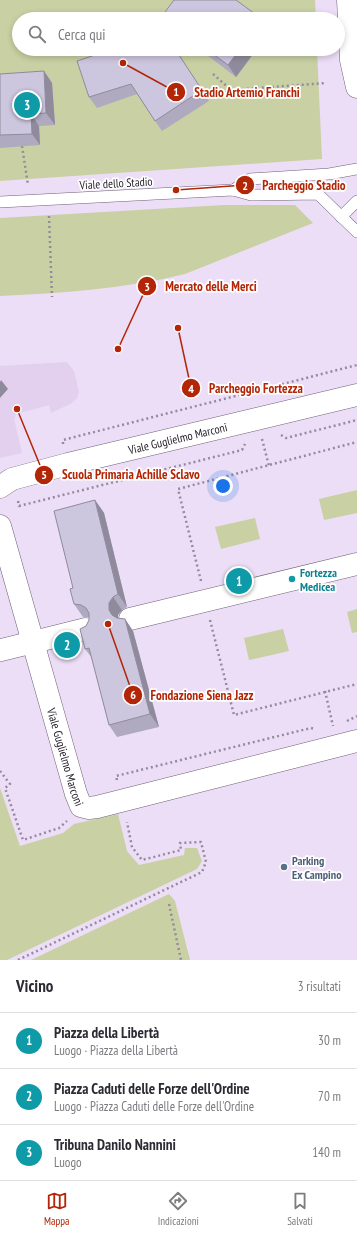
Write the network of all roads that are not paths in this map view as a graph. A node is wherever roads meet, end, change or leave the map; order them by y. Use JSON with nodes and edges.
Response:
{"nodes":[{"id":1,"x":348,"y":0,"type":"edge"},
{"id":2,"x":357,"y":87,"type":"edge"},
{"id":3,"x":357,"y":169,"type":"edge"},
{"id":4,"x":233,"y":190,"type":"junction"},
{"id":5,"x":357,"y":201,"type":"edge"},
{"id":6,"x":0,"y":202,"type":"edge"},
{"id":7,"x":341,"y":217,"type":"junction"},
{"id":8,"x":357,"y":232,"type":"edge"},
{"id":9,"x":357,"y":395,"type":"edge"},
{"id":10,"x":6,"y":483,"type":"edge"},
{"id":11,"x":0,"y":526,"type":"edge"},
{"id":12,"x":357,"y":564,"type":"edge"},
{"id":13,"x":130,"y":619,"type":"dead end"},
{"id":14,"x":86,"y":629,"type":"edge"},
{"id":15,"x":34,"y":642,"type":"junction"},
{"id":16,"x":0,"y":650,"type":"edge"},
{"id":17,"x":357,"y":741,"type":"edge"}],
"edges":[{"from":1,"to":2,"type":"street"},
{"from":3,"to":4,"type":"lane","name":"Viale dello Stadio"},
{"from":4,"to":6,"type":"lane","name":"Viale dello Stadio"},
{"from":4,"to":7,"type":"lane","name":"Viale dello Stadio"},
{"from":5,"to":7,"type":"lane"},
{"from":7,"to":8,"type":"lane"},
{"from":9,"to":10,"type":"street","name":"Viale Guglielmo Marconi"},
{"from":11,"to":15,"type":"street","name":"Viale Guglielmo Marconi"},
{"from":12,"to":13,"type":"street"},
{"from":14,"to":15,"type":"street"},
{"from":15,"to":16,"type":"street"},
{"from":15,"to":17,"type":"street","name":"Viale Guglielmo Marconi"}]}
